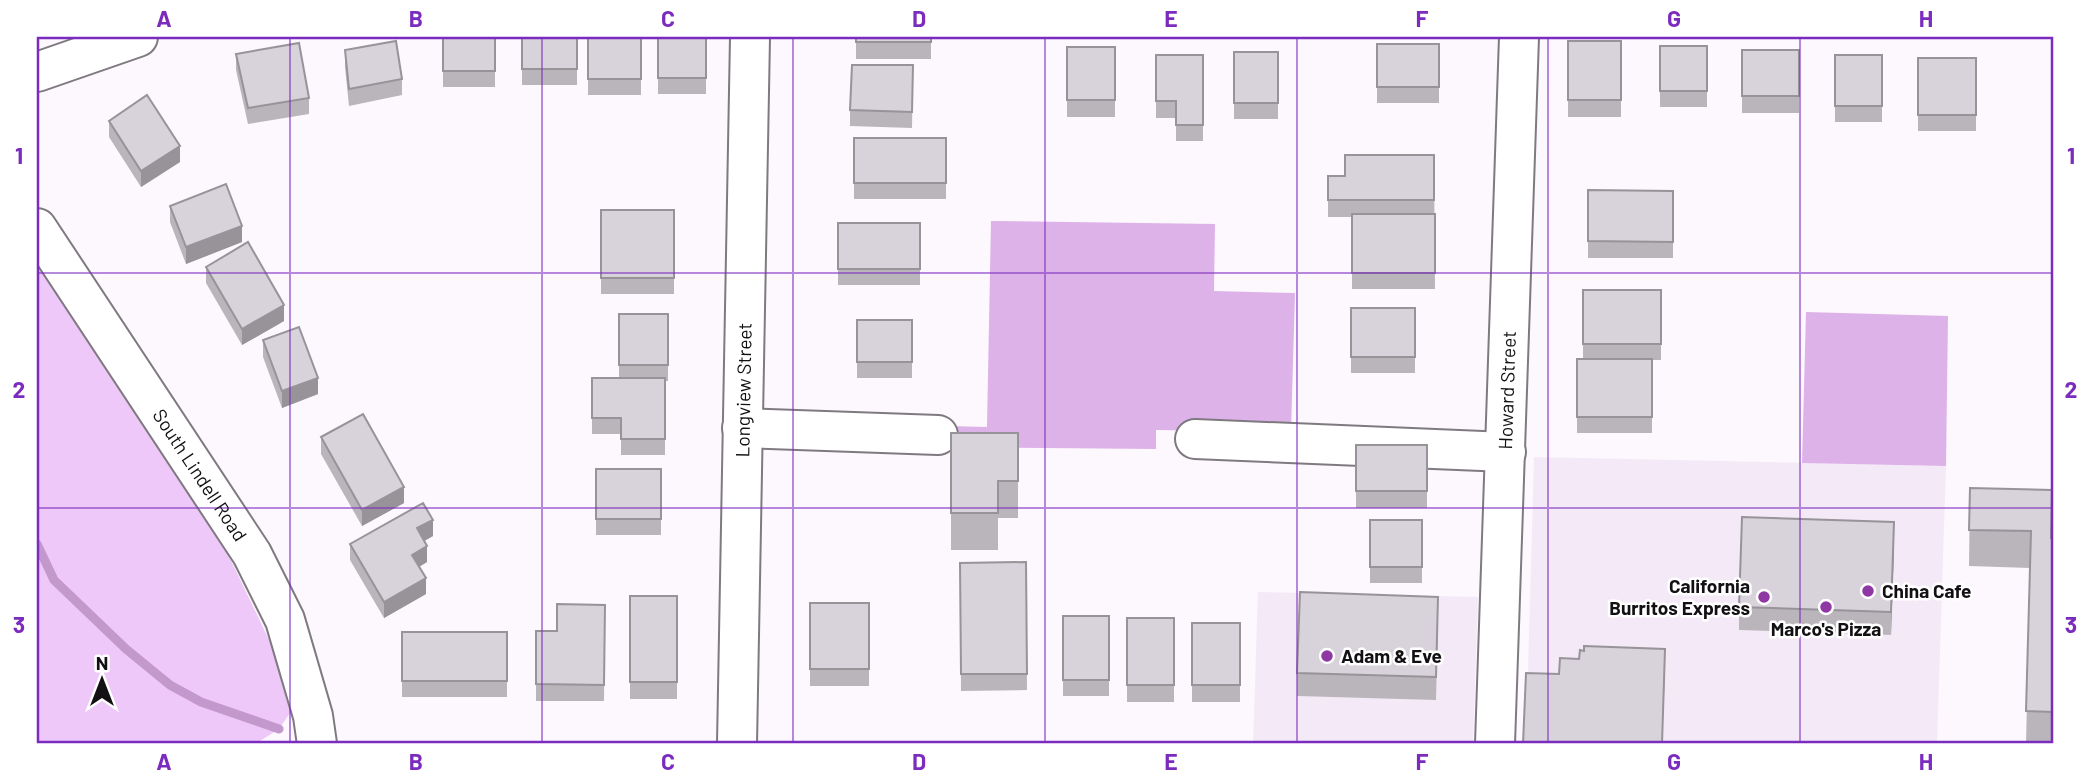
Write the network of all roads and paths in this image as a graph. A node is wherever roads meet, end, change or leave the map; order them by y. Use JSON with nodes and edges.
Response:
{"nodes":[{"id":1,"x":138,"y":37,"type":"edge"},
{"id":2,"x":750,"y":37,"type":"edge"},
{"id":3,"x":1519,"y":37,"type":"edge"},
{"id":4,"x":37,"y":72,"type":"edge"},
{"id":5,"x":37,"y":228,"type":"edge"},
{"id":6,"x":743,"y":428,"type":"junction"},
{"id":7,"x":938,"y":435,"type":"dead end"},
{"id":8,"x":1195,"y":439,"type":"dead end"},
{"id":9,"x":1506,"y":452,"type":"junction"},
{"id":10,"x":317,"y":744,"type":"edge"},
{"id":11,"x":737,"y":744,"type":"edge"},
{"id":12,"x":1495,"y":744,"type":"edge"}],
"edges":[{"from":1,"to":4,"type":"street"},
{"from":2,"to":6,"type":"street","name":"Longview Street"},
{"from":3,"to":9,"type":"street","name":"Howard Street"},
{"from":5,"to":10,"type":"street","name":"South Lindell Road"},
{"from":6,"to":7,"type":"street"},
{"from":6,"to":11,"type":"street","name":"Longview Street"},
{"from":8,"to":9,"type":"street"},
{"from":9,"to":12,"type":"street","name":"Howard Street"}]}
